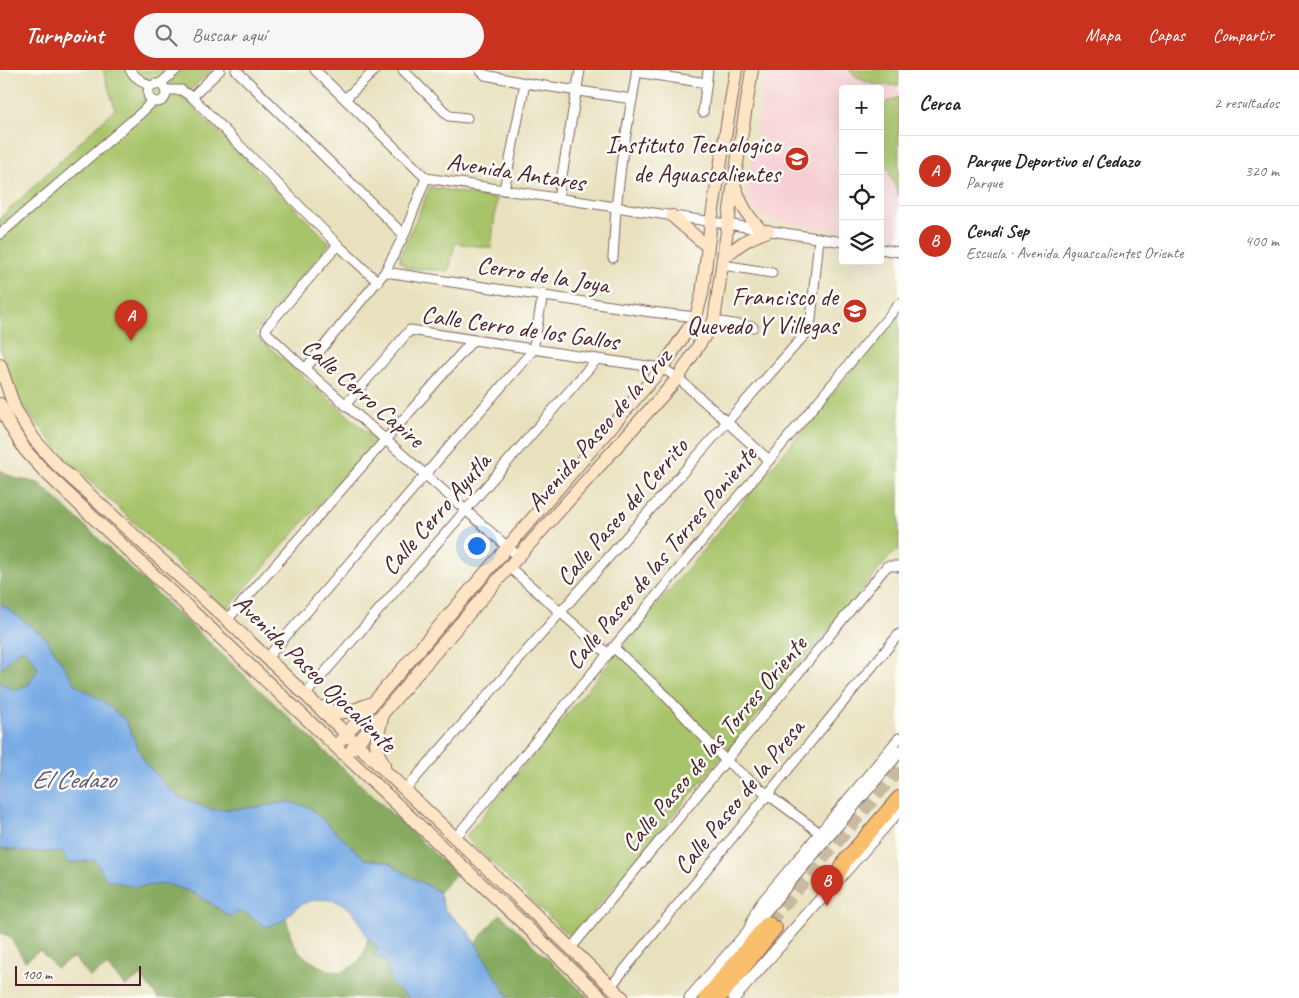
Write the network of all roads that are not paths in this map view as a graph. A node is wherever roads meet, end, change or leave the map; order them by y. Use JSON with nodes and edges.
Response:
{"nodes":[{"id":1,"x":130,"y":70,"type":"edge"},
{"id":2,"x":176,"y":70,"type":"edge"},
{"id":3,"x":220,"y":70,"type":"edge"},
{"id":4,"x":236,"y":70,"type":"edge"},
{"id":5,"x":316,"y":70,"type":"edge"},
{"id":6,"x":375,"y":70,"type":"edge"},
{"id":7,"x":403,"y":70,"type":"edge"},
{"id":8,"x":480,"y":70,"type":"edge"},
{"id":9,"x":580,"y":70,"type":"edge"},
{"id":10,"x":708,"y":70,"type":"edge"},
{"id":11,"x":736,"y":70,"type":"edge"},
{"id":12,"x":752,"y":70,"type":"edge"},
{"id":13,"x":636,"y":71,"type":"edge"},
{"id":14,"x":525,"y":83,"type":"junction"},
{"id":15,"x":706,"y":83,"type":"junction"},
{"id":16,"x":150,"y":87,"type":"junction"},
{"id":17,"x":163,"y":87,"type":"junction"},
{"id":18,"x":577,"y":90,"type":"junction"},
{"id":19,"x":192,"y":96,"type":"junction"},
{"id":20,"x":345,"y":99,"type":"junction"},
{"id":21,"x":632,"y":99,"type":"junction"},
{"id":22,"x":153,"y":101,"type":"junction"},
{"id":23,"x":703,"y":112,"type":"dead end"},
{"id":24,"x":467,"y":118,"type":"dead end"},
{"id":25,"x":426,"y":178,"type":"junction"},
{"id":26,"x":734,"y":182,"type":"junction"},
{"id":27,"x":504,"y":190,"type":"junction"},
{"id":28,"x":558,"y":199,"type":"junction"},
{"id":29,"x":616,"y":208,"type":"junction"},
{"id":30,"x":672,"y":216,"type":"junction"},
{"id":31,"x":712,"y":222,"type":"junction"},
{"id":32,"x":728,"y":224,"type":"junction"},
{"id":33,"x":764,"y":230,"type":"junction"},
{"id":34,"x":0,"y":234,"type":"edge"},
{"id":35,"x":404,"y":235,"type":"junction"},
{"id":36,"x":819,"y":238,"type":"junction"},
{"id":37,"x":839,"y":241,"type":"edge"},
{"id":38,"x":338,"y":245,"type":"junction"},
{"id":39,"x":708,"y":247,"type":"junction"},
{"id":40,"x":884,"y":250,"type":"edge"},
{"id":41,"x":899,"y":252,"type":"edge"},
{"id":42,"x":613,"y":258,"type":"dead end"},
{"id":43,"x":723,"y":262,"type":"junction"},
{"id":44,"x":385,"y":272,"type":"junction"},
{"id":45,"x":772,"y":273,"type":"dead end"},
{"id":46,"x":378,"y":282,"type":"junction"},
{"id":47,"x":543,"y":294,"type":"junction"},
{"id":48,"x":899,"y":304,"type":"edge"},
{"id":49,"x":696,"y":317,"type":"junction"},
{"id":50,"x":714,"y":321,"type":"junction"},
{"id":51,"x":753,"y":327,"type":"dead end"},
{"id":52,"x":473,"y":340,"type":"junction"},
{"id":53,"x":533,"y":350,"type":"junction"},
{"id":54,"x":597,"y":359,"type":"junction"},
{"id":55,"x":0,"y":365,"type":"edge"},
{"id":56,"x":662,"y":368,"type":"junction"},
{"id":57,"x":305,"y":369,"type":"junction"},
{"id":58,"x":678,"y":378,"type":"junction"},
{"id":59,"x":0,"y":404,"type":"edge"},
{"id":60,"x":345,"y":405,"type":"junction"},
{"id":61,"x":727,"y":422,"type":"junction"},
{"id":62,"x":386,"y":440,"type":"junction"},
{"id":63,"x":769,"y":460,"type":"junction"},
{"id":64,"x":426,"y":475,"type":"junction"},
{"id":65,"x":466,"y":509,"type":"junction"},
{"id":66,"x":508,"y":547,"type":"junction"},
{"id":67,"x":520,"y":557,"type":"junction"},
{"id":68,"x":510,"y":567,"type":"junction"},
{"id":69,"x":899,"y":567,"type":"edge"},
{"id":70,"x":560,"y":613,"type":"junction"},
{"id":71,"x":226,"y":620,"type":"junction"},
{"id":72,"x":899,"y":634,"type":"edge"},
{"id":73,"x":610,"y":651,"type":"junction"},
{"id":74,"x":267,"y":658,"type":"junction"},
{"id":75,"x":308,"y":698,"type":"junction"},
{"id":76,"x":374,"y":702,"type":"junction"},
{"id":77,"x":383,"y":712,"type":"junction"},
{"id":78,"x":346,"y":734,"type":"junction"},
{"id":79,"x":899,"y":738,"type":"edge"},
{"id":80,"x":357,"y":744,"type":"junction"},
{"id":81,"x":335,"y":747,"type":"junction"},
{"id":82,"x":899,"y":752,"type":"edge"},
{"id":83,"x":346,"y":756,"type":"junction"},
{"id":84,"x":726,"y":761,"type":"junction"},
{"id":85,"x":388,"y":774,"type":"junction"},
{"id":86,"x":405,"y":790,"type":"junction"},
{"id":87,"x":767,"y":794,"type":"junction"},
{"id":88,"x":899,"y":798,"type":"edge"},
{"id":89,"x":899,"y":810,"type":"edge"},
{"id":90,"x":820,"y":832,"type":"junction"},
{"id":91,"x":455,"y":838,"type":"junction"},
{"id":92,"x":834,"y":883,"type":"junction"},
{"id":93,"x":748,"y":933,"type":"junction"},
{"id":94,"x":571,"y":948,"type":"junction"},
{"id":95,"x":611,"y":986,"type":"junction"},
{"id":96,"x":695,"y":997,"type":"edge"},
{"id":97,"x":602,"y":998,"type":"edge"},
{"id":98,"x":623,"y":998,"type":"edge"},
{"id":99,"x":719,"y":998,"type":"edge"},
{"id":100,"x":734,"y":998,"type":"edge"}],
"edges":[{"from":1,"to":16,"type":"street"},
{"from":2,"to":17,"type":"street"},
{"from":3,"to":19,"type":"street"},
{"from":4,"to":35,"type":"street"},
{"from":5,"to":20,"type":"street","name":"Avenida Antares"},
{"from":6,"to":20,"type":"street"},
{"from":7,"to":24,"type":"street"},
{"from":8,"to":14,"type":"street"},
{"from":9,"to":18,"type":"street"},
{"from":10,"to":15,"type":"street"},
{"from":11,"to":31,"type":"main road","name":"Avenida Paseo de la Cruz"},
{"from":12,"to":26,"type":"main road","name":"Avenida Paseo de la Cruz"},
{"from":13,"to":15,"type":"street"},
{"from":13,"to":21,"type":"street"},
{"from":14,"to":18,"type":"street"},
{"from":14,"to":27,"type":"street"},
{"from":15,"to":23,"type":"street"},
{"from":16,"to":17,"type":"street"},
{"from":16,"to":22,"type":"street"},
{"from":17,"to":19,"type":"street"},
{"from":17,"to":22,"type":"street"},
{"from":18,"to":21,"type":"street"},
{"from":18,"to":28,"type":"street"},
{"from":19,"to":38,"type":"street"},
{"from":20,"to":25,"type":"street","name":"Avenida Antares"},
{"from":21,"to":29,"type":"street"},
{"from":22,"to":34,"type":"street"},
{"from":25,"to":27,"type":"street","name":"Avenida Antares"},
{"from":25,"to":35,"type":"street"},
{"from":26,"to":32,"type":"main road","name":"Avenida Paseo de la Cruz"},
{"from":26,"to":33,"type":"main road"},
{"from":27,"to":28,"type":"street","name":"Avenida Antares"},
{"from":28,"to":29,"type":"street","name":"Avenida Antares"},
{"from":29,"to":30,"type":"street","name":"Avenida Antares"},
{"from":29,"to":42,"type":"street"},
{"from":30,"to":31,"type":"street","name":"Avenida Antares"},
{"from":30,"to":39,"type":"main road"},
{"from":31,"to":32,"type":"street","name":"Avenida Antares"},
{"from":31,"to":39,"type":"main road","name":"Avenida Paseo de la Cruz"},
{"from":32,"to":33,"type":"street","name":"Avenida Antares"},
{"from":32,"to":43,"type":"main road","name":"Avenida Paseo de la Cruz"},
{"from":33,"to":36,"type":"street","name":"Avenida Antares"},
{"from":33,"to":43,"type":"main road"},
{"from":35,"to":44,"type":"street"},
{"from":36,"to":37,"type":"street","name":"Avenida Antares"},
{"from":36,"to":61,"type":"street","name":"Calle Paseo del Cerrito"},
{"from":38,"to":46,"type":"street"},
{"from":38,"to":57,"type":"street","name":"Calle Cerro Capire"},
{"from":39,"to":49,"type":"main road","name":"Avenida Paseo de la Cruz"},
{"from":40,"to":41,"type":"street"},
{"from":43,"to":45,"type":"street"},
{"from":43,"to":50,"type":"main road","name":"Avenida Paseo de la Cruz"},
{"from":44,"to":46,"type":"street"},
{"from":44,"to":47,"type":"street","name":"Cerro de la Joya"},
{"from":46,"to":57,"type":"street"},
{"from":47,"to":49,"type":"street","name":"Cerro de la Joya"},
{"from":47,"to":53,"type":"street"},
{"from":48,"to":63,"type":"street","name":"Calle Paseo de las Torres Poniente"},
{"from":49,"to":56,"type":"main road","name":"Avenida Paseo de la Cruz"},
{"from":50,"to":51,"type":"street"},
{"from":50,"to":58,"type":"main road","name":"Avenida Paseo de la Cruz"},
{"from":52,"to":53,"type":"street","name":"Calle Cerro de los Gallos"},
{"from":52,"to":60,"type":"street","name":"Calle Cerro de los Gallos"},
{"from":52,"to":62,"type":"street"},
{"from":53,"to":54,"type":"street","name":"Calle Cerro de los Gallos"},
{"from":53,"to":64,"type":"street"},
{"from":54,"to":56,"type":"street","name":"Calle Cerro de los Gallos"},
{"from":54,"to":65,"type":"street","name":"Calle Cerro Ayutla"},
{"from":55,"to":71,"type":"main road","name":"Avenida Paseo Ojocaliente"},
{"from":56,"to":58,"type":"street"},
{"from":56,"to":66,"type":"main road","name":"Avenida Paseo de la Cruz"},
{"from":57,"to":60,"type":"street","name":"Calle Cerro Capire"},
{"from":58,"to":61,"type":"street"},
{"from":58,"to":67,"type":"main road","name":"Avenida Paseo de la Cruz"},
{"from":59,"to":81,"type":"main road","name":"Avenida Paseo Ojocaliente"},
{"from":60,"to":62,"type":"street","name":"Calle Cerro Capire"},
{"from":61,"to":63,"type":"street"},
{"from":61,"to":70,"type":"street","name":"Calle Paseo del Cerrito"},
{"from":62,"to":64,"type":"street","name":"Calle Cerro Capire"},
{"from":62,"to":71,"type":"street"},
{"from":63,"to":73,"type":"street","name":"Calle Paseo de las Torres Poniente"},
{"from":64,"to":65,"type":"street","name":"Calle Cerro Capire"},
{"from":64,"to":74,"type":"street"},
{"from":65,"to":66,"type":"street","name":"Calle Cerro Capire"},
{"from":65,"to":75,"type":"street","name":"Calle Cerro Ayutla"},
{"from":66,"to":67,"type":"street","name":"Calle Cerro Capire"},
{"from":66,"to":76,"type":"main road","name":"Avenida Paseo de la Cruz"},
{"from":67,"to":68,"type":"main road","name":"Avenida Paseo de la Cruz"},
{"from":68,"to":70,"type":"street"},
{"from":68,"to":77,"type":"main road","name":"Avenida Paseo de la Cruz"},
{"from":69,"to":84,"type":"street","name":"Calle Paseo de las Torres Oriente"},
{"from":70,"to":73,"type":"street"},
{"from":70,"to":86,"type":"street","name":"Calle Paseo del Cerrito"},
{"from":71,"to":74,"type":"main road","name":"Avenida Paseo Ojocaliente"},
{"from":72,"to":87,"type":"street","name":"Calle Paseo de la Presa"},
{"from":73,"to":84,"type":"street"},
{"from":73,"to":91,"type":"street","name":"Calle Paseo de las Torres Poniente"},
{"from":74,"to":75,"type":"main road","name":"Avenida Paseo Ojocaliente"},
{"from":75,"to":76,"type":"main road"},
{"from":75,"to":78,"type":"main road","name":"Avenida Paseo Ojocaliente"},
{"from":76,"to":78,"type":"main road","name":"Avenida Paseo de la Cruz"},
{"from":77,"to":80,"type":"main road","name":"Avenida Paseo de la Cruz"},
{"from":77,"to":85,"type":"main road"},
{"from":78,"to":80,"type":"main road","name":"Avenida Paseo Ojocaliente"},
{"from":78,"to":81,"type":"main road","name":"Avenida Paseo de la Cruz"},
{"from":79,"to":90,"type":"street"},
{"from":80,"to":83,"type":"main road","name":"Avenida Paseo de la Cruz"},
{"from":80,"to":85,"type":"main road","name":"Avenida Paseo Ojocaliente"},
{"from":81,"to":83,"type":"main road","name":"Avenida Paseo Ojocaliente"},
{"from":82,"to":93,"type":"street"},
{"from":83,"to":97,"type":"main road","name":"Avenida Paseo Ojocaliente"},
{"from":84,"to":87,"type":"street"},
{"from":84,"to":94,"type":"street","name":"Calle Paseo de las Torres Oriente"},
{"from":85,"to":86,"type":"main road","name":"Avenida Paseo Ojocaliente"},
{"from":86,"to":91,"type":"main road","name":"Avenida Paseo Ojocaliente"},
{"from":87,"to":90,"type":"street"},
{"from":87,"to":95,"type":"street","name":"Calle Paseo de la Presa"},
{"from":88,"to":92,"type":"main road"},
{"from":89,"to":92,"type":"street"},
{"from":90,"to":93,"type":"street"},
{"from":91,"to":94,"type":"main road","name":"Avenida Paseo Ojocaliente"},
{"from":92,"to":100,"type":"street"},
{"from":93,"to":96,"type":"street"},
{"from":94,"to":95,"type":"main road","name":"Avenida Paseo Ojocaliente"},
{"from":95,"to":98,"type":"main road","name":"Avenida Paseo Ojocaliente"},
{"from":96,"to":99,"type":"main road"}]}
